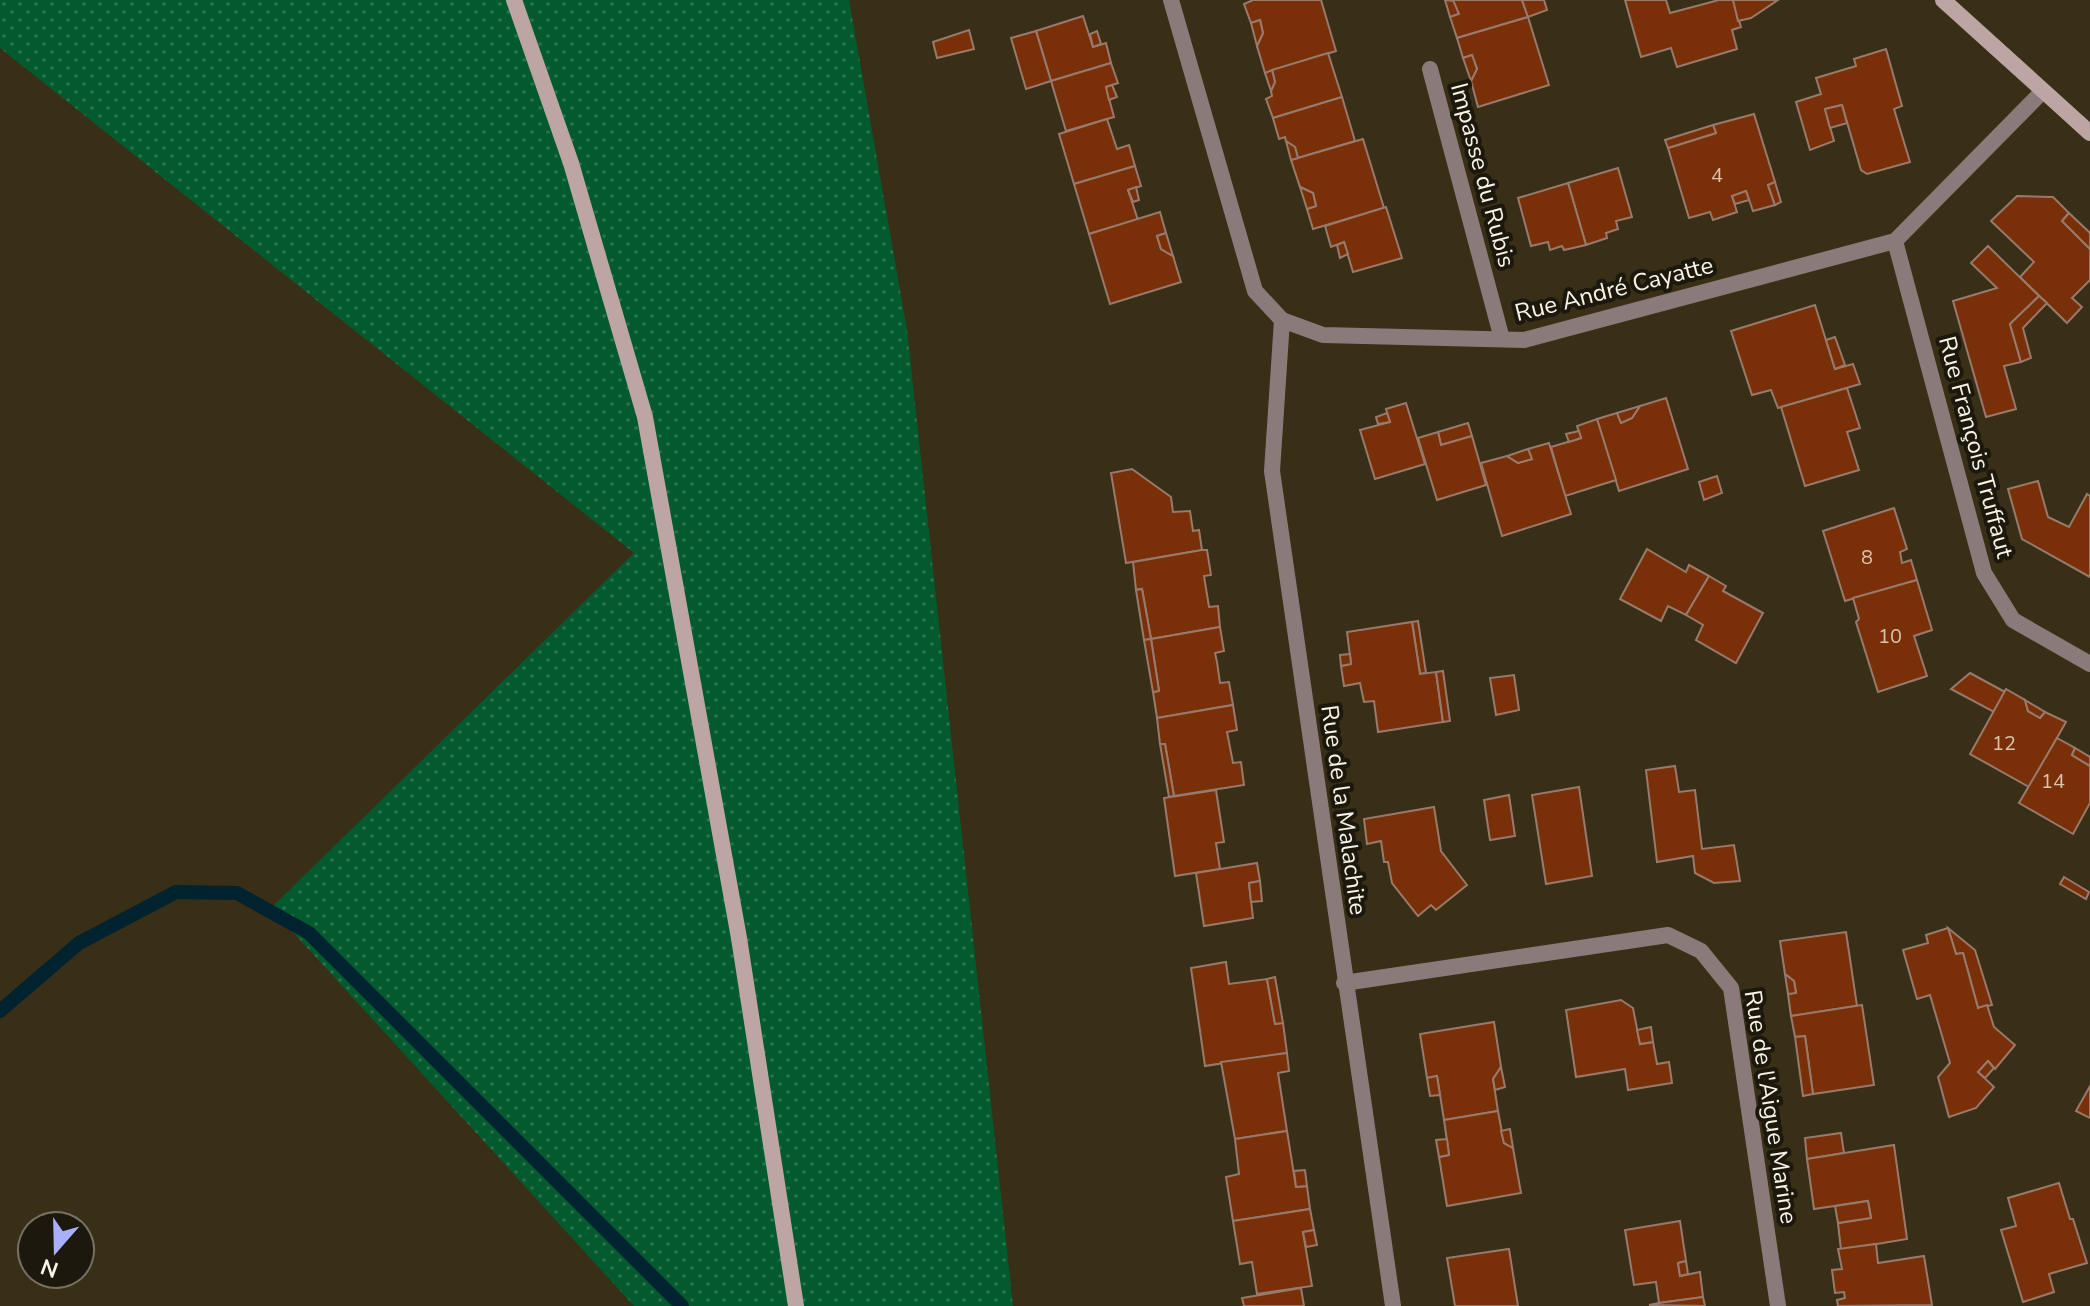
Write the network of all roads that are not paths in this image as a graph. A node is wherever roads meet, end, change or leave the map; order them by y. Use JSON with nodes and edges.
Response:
{"nodes":[{"id":1,"x":514,"y":0,"type":"edge"},
{"id":2,"x":1171,"y":0,"type":"edge"},
{"id":3,"x":1943,"y":0,"type":"edge"},
{"id":4,"x":1430,"y":69,"type":"dead end"},
{"id":5,"x":2043,"y":91,"type":"junction"},
{"id":6,"x":2090,"y":133,"type":"edge"},
{"id":7,"x":1895,"y":241,"type":"junction"},
{"id":8,"x":1282,"y":320,"type":"junction"},
{"id":9,"x":1502,"y":339,"type":"junction"},
{"id":10,"x":2090,"y":664,"type":"edge"},
{"id":11,"x":1344,"y":983,"type":"junction"},
{"id":12,"x":796,"y":1306,"type":"edge"},
{"id":13,"x":1393,"y":1306,"type":"edge"},
{"id":14,"x":1778,"y":1306,"type":"edge"}],
"edges":[{"from":1,"to":12,"type":"main road"},
{"from":2,"to":8,"type":"street","name":"Rue André Cayatte"},
{"from":3,"to":5,"type":"main road"},
{"from":4,"to":9,"type":"street","name":"Impasse du Rubis"},
{"from":5,"to":6,"type":"main road"},
{"from":5,"to":7,"type":"street"},
{"from":7,"to":9,"type":"street","name":"Rue André Cayatte"},
{"from":7,"to":10,"type":"street","name":"Rue François Truffaut"},
{"from":8,"to":9,"type":"street","name":"Rue André Cayatte"},
{"from":8,"to":11,"type":"street","name":"Rue de la Malachite"},
{"from":11,"to":13,"type":"street","name":"Rue de la Malachite"},
{"from":11,"to":14,"type":"street","name":"Rue de l'Aigue Marine"}]}
